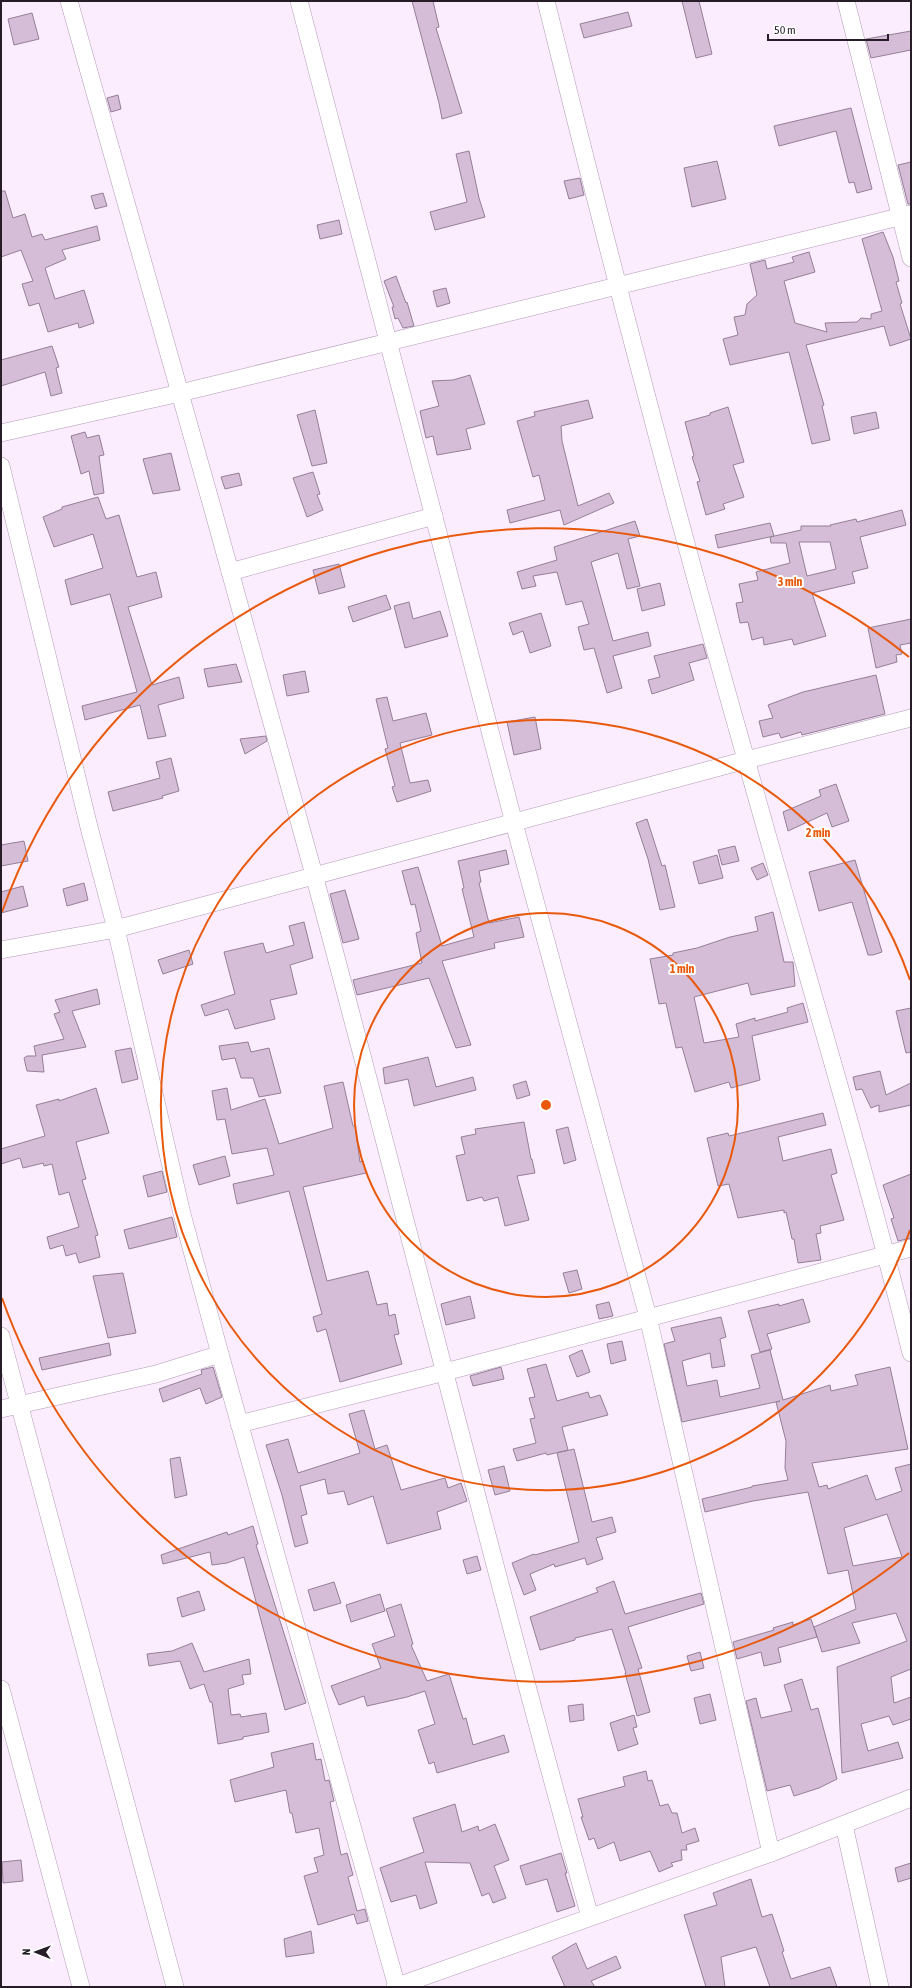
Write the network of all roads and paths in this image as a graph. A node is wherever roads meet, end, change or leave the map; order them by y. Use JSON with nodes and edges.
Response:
{"nodes":[{"id":1,"x":69,"y":1,"type":"edge"},
{"id":2,"x":299,"y":1,"type":"edge"},
{"id":3,"x":546,"y":1,"type":"edge"},
{"id":4,"x":846,"y":1,"type":"edge"},
{"id":5,"x":906,"y":215,"type":"edge"},
{"id":6,"x":911,"y":258,"type":"edge"},
{"id":7,"x":616,"y":286,"type":"junction"},
{"id":8,"x":388,"y":342,"type":"junction"},
{"id":9,"x":180,"y":393,"type":"junction"},
{"id":10,"x":1,"y":433,"type":"edge"},
{"id":11,"x":1,"y":466,"type":"edge"},
{"id":12,"x":434,"y":516,"type":"junction"},
{"id":13,"x":230,"y":572,"type":"junction"},
{"id":14,"x":911,"y":718,"type":"edge"},
{"id":15,"x":746,"y":760,"type":"junction"},
{"id":16,"x":514,"y":823,"type":"junction"},
{"id":17,"x":314,"y":877,"type":"junction"},
{"id":18,"x":116,"y":929,"type":"junction"},
{"id":19,"x":1,"y":950,"type":"edge"},
{"id":20,"x":911,"y":1248,"type":"edge"},
{"id":21,"x":886,"y":1254,"type":"junction"},
{"id":22,"x":648,"y":1317,"type":"junction"},
{"id":23,"x":1,"y":1336,"type":"edge"},
{"id":24,"x":911,"y":1353,"type":"edge"},
{"id":25,"x":220,"y":1354,"type":"junction"},
{"id":26,"x":446,"y":1372,"type":"junction"},
{"id":27,"x":19,"y":1405,"type":"junction"},
{"id":28,"x":1,"y":1409,"type":"edge"},
{"id":29,"x":239,"y":1424,"type":"junction"},
{"id":30,"x":1,"y":1689,"type":"edge"},
{"id":31,"x":911,"y":1798,"type":"edge"},
{"id":32,"x":844,"y":1824,"type":"junction"},
{"id":33,"x":771,"y":1853,"type":"junction"},
{"id":34,"x":590,"y":1917,"type":"junction"},
{"id":35,"x":81,"y":1987,"type":"edge"},
{"id":36,"x":175,"y":1987,"type":"edge"},
{"id":37,"x":397,"y":1987,"type":"edge"},
{"id":38,"x":880,"y":1987,"type":"edge"}],
"edges":[{"from":1,"to":9,"type":"street"},
{"from":2,"to":8,"type":"street"},
{"from":3,"to":7,"type":"street"},
{"from":4,"to":5,"type":"street"},
{"from":5,"to":6,"type":"street"},
{"from":5,"to":7,"type":"street"},
{"from":7,"to":8,"type":"street"},
{"from":7,"to":15,"type":"street"},
{"from":8,"to":9,"type":"street"},
{"from":8,"to":12,"type":"street"},
{"from":9,"to":10,"type":"street"},
{"from":9,"to":13,"type":"street"},
{"from":11,"to":18,"type":"street"},
{"from":12,"to":13,"type":"street"},
{"from":12,"to":16,"type":"street"},
{"from":13,"to":17,"type":"street"},
{"from":14,"to":15,"type":"street"},
{"from":15,"to":16,"type":"street"},
{"from":15,"to":21,"type":"street"},
{"from":16,"to":17,"type":"street"},
{"from":16,"to":22,"type":"street"},
{"from":17,"to":18,"type":"street"},
{"from":17,"to":26,"type":"street"},
{"from":18,"to":19,"type":"street"},
{"from":18,"to":25,"type":"street"},
{"from":20,"to":21,"type":"street"},
{"from":21,"to":22,"type":"street"},
{"from":21,"to":24,"type":"street"},
{"from":22,"to":26,"type":"street"},
{"from":22,"to":33,"type":"street"},
{"from":23,"to":27,"type":"street"},
{"from":25,"to":27,"type":"street"},
{"from":25,"to":29,"type":"street"},
{"from":26,"to":29,"type":"street"},
{"from":26,"to":34,"type":"street"},
{"from":27,"to":28,"type":"street"},
{"from":27,"to":36,"type":"street"},
{"from":29,"to":37,"type":"street"},
{"from":30,"to":35,"type":"street"},
{"from":31,"to":32,"type":"street"},
{"from":32,"to":33,"type":"street"},
{"from":32,"to":38,"type":"street"},
{"from":33,"to":34,"type":"street"},
{"from":34,"to":37,"type":"street"}]}
